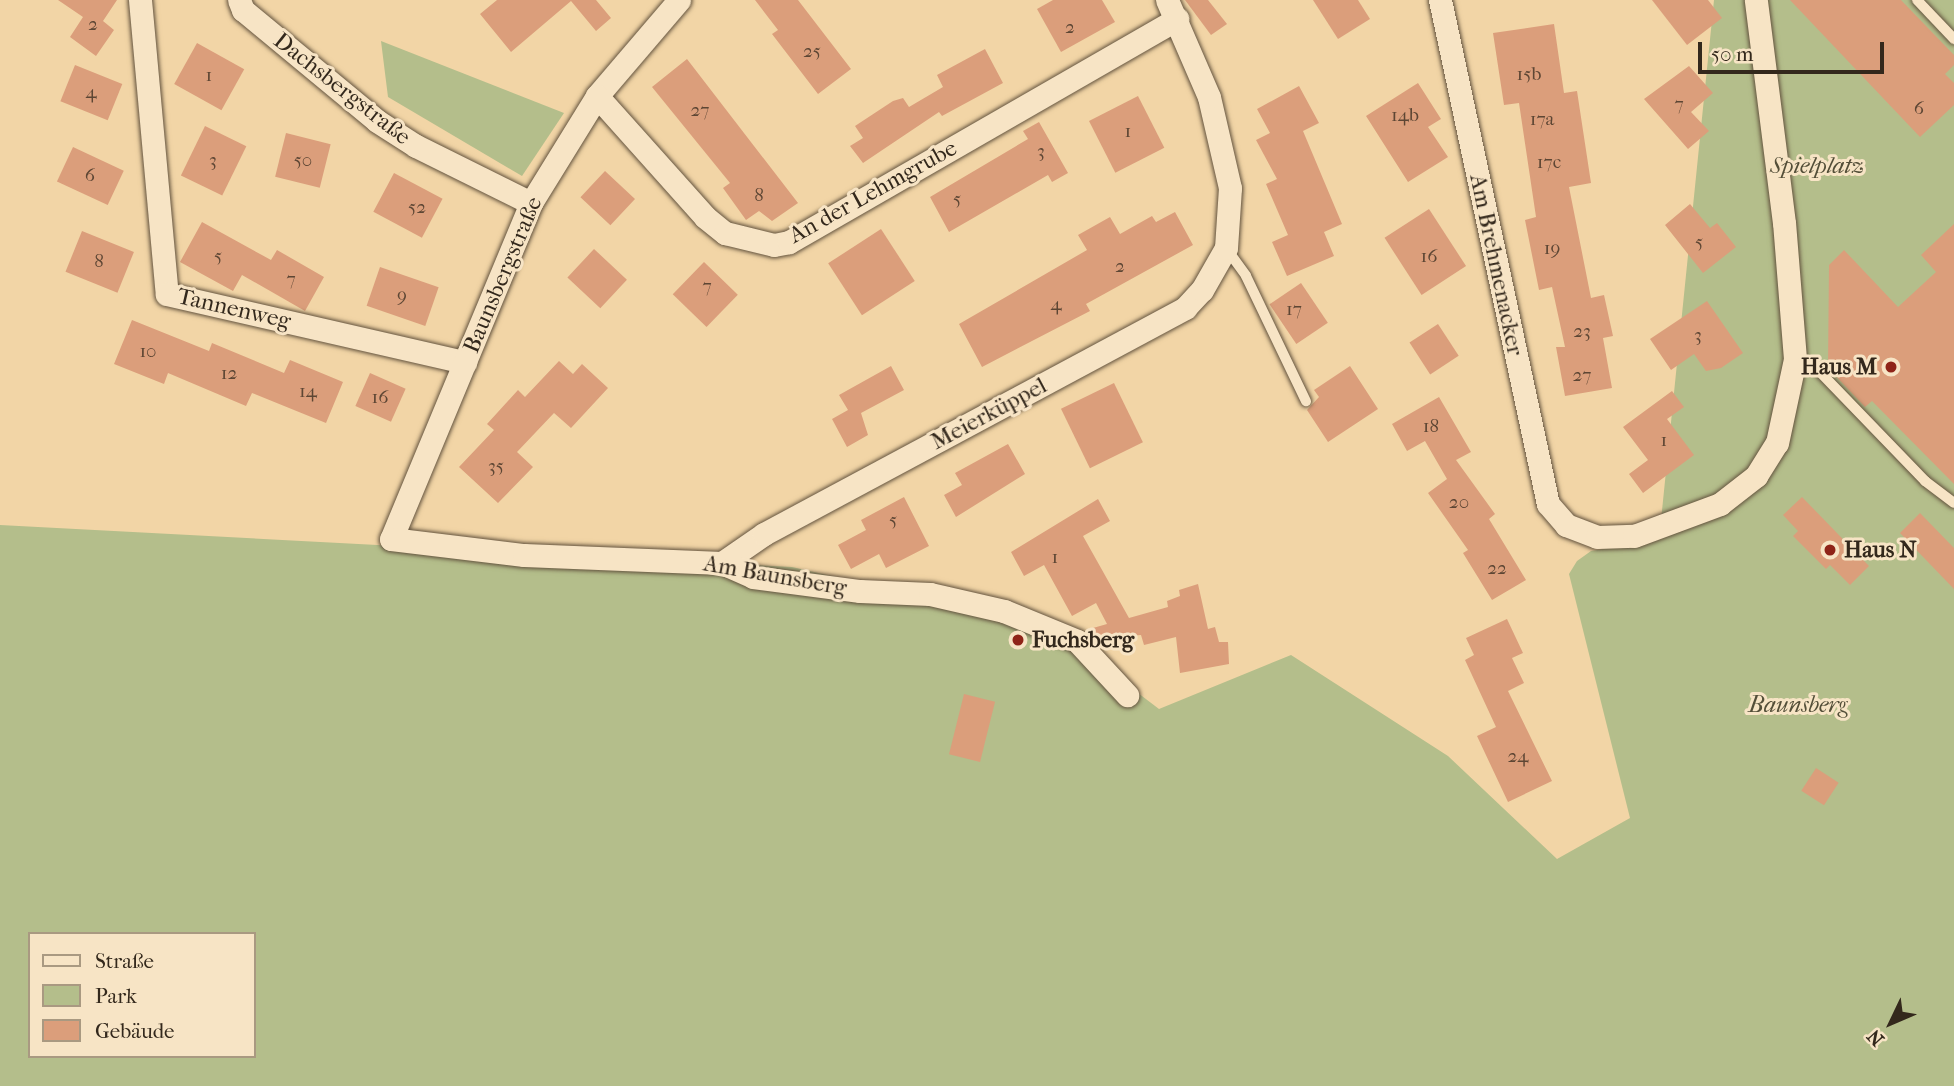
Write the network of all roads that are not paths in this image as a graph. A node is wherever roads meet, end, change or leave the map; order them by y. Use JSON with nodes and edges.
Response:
{"nodes":[{"id":1,"x":140,"y":0,"type":"edge"},
{"id":2,"x":679,"y":0,"type":"edge"},
{"id":3,"x":1440,"y":0,"type":"edge"},
{"id":4,"x":1756,"y":0,"type":"edge"},
{"id":5,"x":1917,"y":0,"type":"edge"},
{"id":6,"x":236,"y":3,"type":"edge"},
{"id":7,"x":1172,"y":10,"type":"edge"},
{"id":8,"x":1954,"y":39,"type":"edge"},
{"id":9,"x":597,"y":96,"type":"junction"},
{"id":10,"x":531,"y":203,"type":"junction"},
{"id":11,"x":1227,"y":244,"type":"junction"},
{"id":12,"x":1795,"y":359,"type":"junction"},
{"id":13,"x":465,"y":362,"type":"junction"},
{"id":14,"x":1306,"y":401,"type":"dead end"},
{"id":15,"x":1954,"y":503,"type":"edge"},
{"id":16,"x":391,"y":539,"type":"joint"},
{"id":17,"x":722,"y":563,"type":"junction"},
{"id":18,"x":1127,"y":695,"type":"dead end"}],
"edges":[{"from":1,"to":13,"type":"street","name":"Tannenweg"},
{"from":2,"to":9,"type":"street","name":"Baunsbergstraße"},
{"from":3,"to":12,"type":"street","name":"Am Brehmenacker"},
{"from":4,"to":12,"type":"street"},
{"from":5,"to":8,"type":"lane"},
{"from":6,"to":10,"type":"street","name":"Dachsbergstraße"},
{"from":7,"to":9,"type":"street","name":"An der Lehmgrube"},
{"from":7,"to":11,"type":"street"},
{"from":9,"to":10,"type":"street","name":"Baunsbergstraße"},
{"from":10,"to":13,"type":"street","name":"Baunsbergstraße"},
{"from":11,"to":14,"type":"lane"},
{"from":11,"to":17,"type":"street","name":"Meierküppel"},
{"from":12,"to":15,"type":"lane"},
{"from":13,"to":16,"type":"street","name":"Baunsbergstraße"},
{"from":16,"to":17,"type":"street","name":"Am Baunsberg"},
{"from":17,"to":18,"type":"street","name":"Am Baunsberg"}]}
